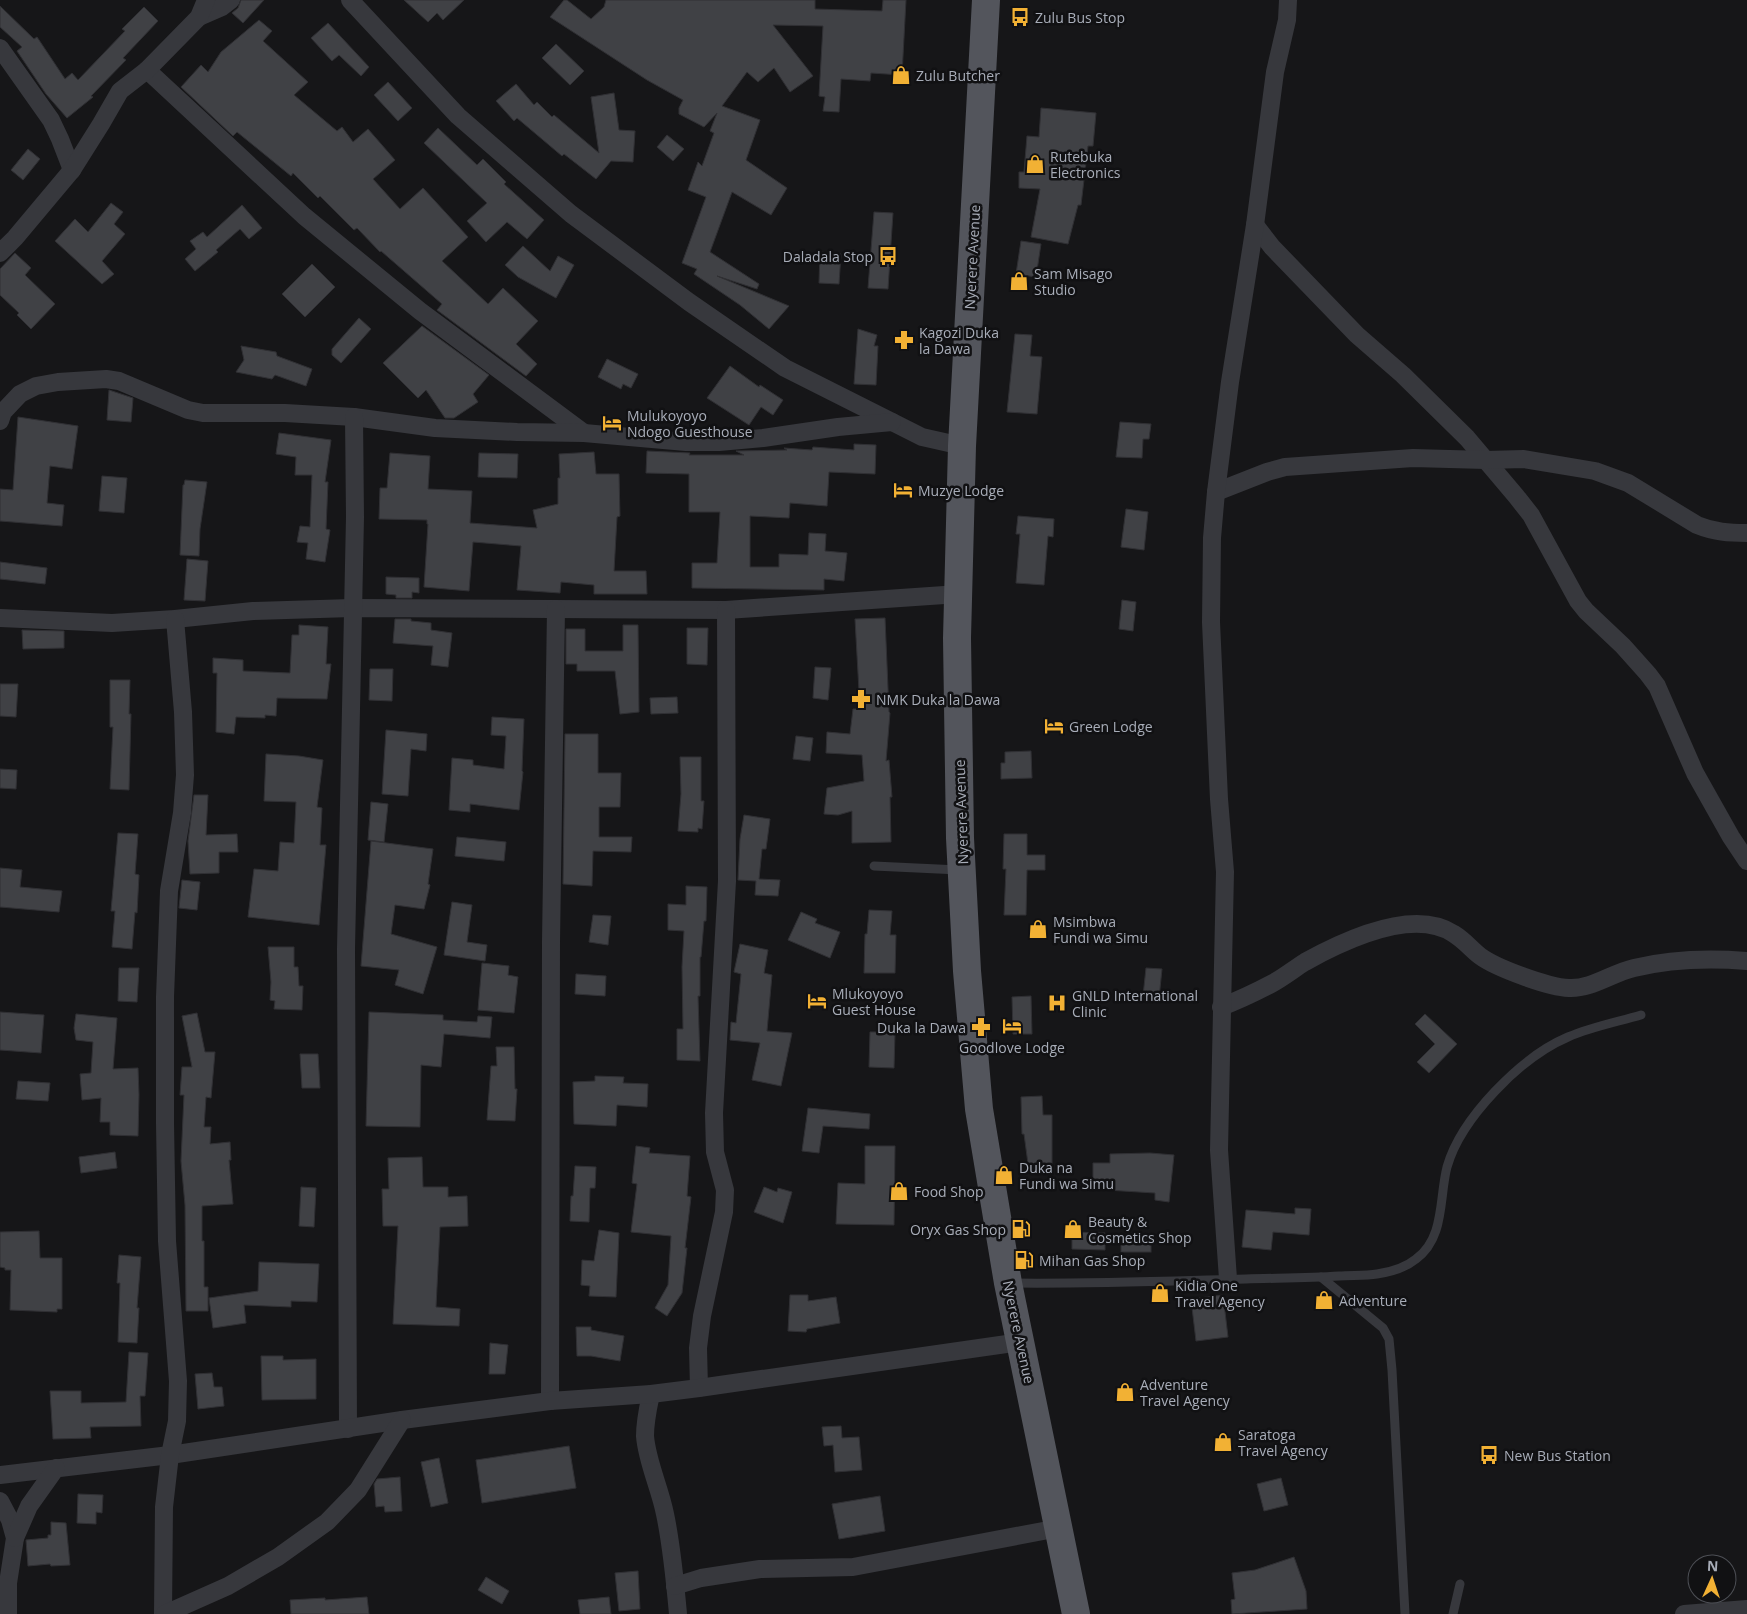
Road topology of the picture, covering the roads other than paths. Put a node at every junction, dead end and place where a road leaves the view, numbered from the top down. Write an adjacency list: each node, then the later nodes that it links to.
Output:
1 (206, 0): 7 (street)
2 (231, 0): 7 (street)
3 (336, 0): 6 (street)
4 (986, 0): 17 (main road, Nyerere Avenue)
5 (1288, 0): 11 (street)
6 (352, 2): 15 (street)
7 (199, 17): 9 (street)
8 (0, 48): 10 (street)
9 (147, 70): 10 (street); 16 (street)
10 (72, 170): 12 (street)
11 (1255, 225): 18 (street); 19 (street)
12 (0, 253)
13 (354, 417): 14 (street); 16 (street); 22 (street)
14 (0, 421)
15 (892, 422): 16 (street); 17 (street)
16 (584, 433)
17 (962, 446): 21 (main road, Nyerere Avenue)
18 (1486, 460): 19 (street); 20 (street); 27 (street)
19 (1216, 492): 31 (street)
20 (1747, 533)
21 (958, 594): 24 (street); 29 (main road, Nyerere Avenue)
22 (352, 608): 23 (street); 26 (street); 41 (street)
23 (556, 609): 24 (street); 39 (street)
24 (726, 610): 37 (street)
25 (0, 618): 26 (street)
26 (176, 619): 42 (street)
27 (1747, 861)
28 (874, 866): 29 (lane)
29 (962, 870): 35 (main road, Nyerere Avenue)
30 (1747, 961): 31 (street)
31 (1221, 1007): 34 (street)
32 (1641, 1015): 33 (lane)
33 (1321, 1277): 34 (lane); 55 (lane)
34 (1228, 1280): 35 (lane)
35 (1008, 1283): 36 (main road, Nyerere Avenue)
36 (1021, 1342): 37 (street); 46 (main road, Nyerere Avenue)
37 (699, 1388): 38 (street)
38 (651, 1394): 39 (street); 49 (street)
39 (550, 1401): 40 (street)
40 (402, 1420): 41 (street); 52 (street)
41 (348, 1429): 42 (street)
42 (170, 1454): 43 (street); 52 (street)
43 (56, 1468): 44 (street); 47 (street)
44 (0, 1475)
45 (0, 1502): 47 (street)
46 (1059, 1528): 49 (street); 54 (main road, Nyerere Avenue)
47 (15, 1538): 51 (street)
48 (1460, 1584): 56 (lane)
49 (675, 1586): 53 (street)
50 (1747, 1609): 57 (street)
51 (8, 1614)
52 (164, 1614)
53 (678, 1614)
54 (1076, 1614)
55 (1405, 1614)
56 (1453, 1614)
57 (1684, 1614)

